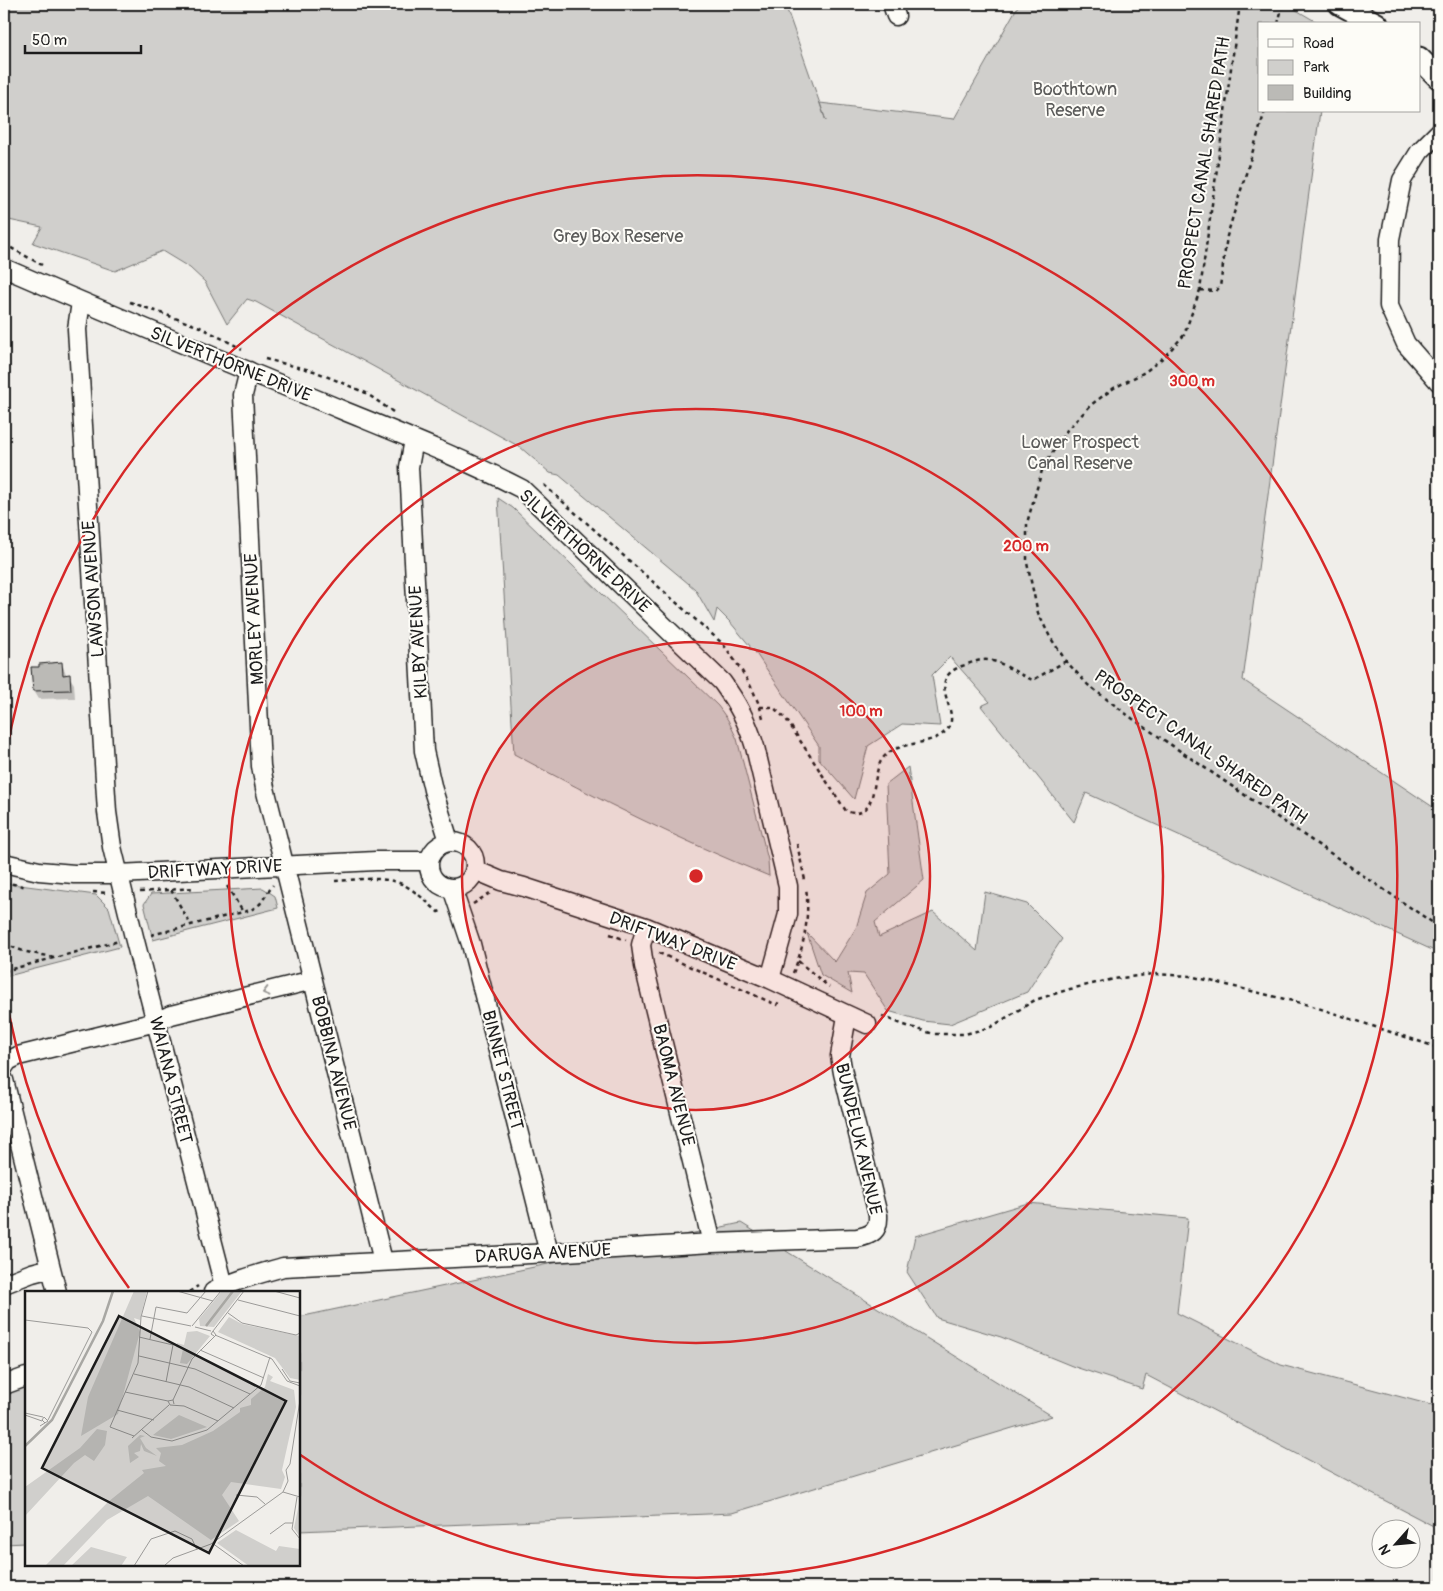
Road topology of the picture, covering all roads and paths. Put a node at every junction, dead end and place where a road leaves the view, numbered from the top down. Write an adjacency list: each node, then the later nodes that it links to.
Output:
1 (1240, 4): 11 (path, PROSPECT CANAL SHARED PATH)
2 (1283, 4): 4 (path)
3 (1349, 6): 5 (main road)
4 (1278, 22)
5 (1375, 22)
6 (1420, 59): 7 (main road)
7 (1439, 78)
8 (1265, 112): 11 (path)
9 (1439, 132): 14 (street)
10 (4, 268): 12 (street, SILVERTHORNE DRIVE)
11 (1200, 290): 16 (path, PROSPECT CANAL SHARED PATH)
12 (81, 302): 13 (street, SILVERTHORNE DRIVE); 23 (street, LAWSON AVENUE)
13 (249, 371): 15 (street, SILVERTHORNE DRIVE); 21 (street, MORLEY AVENUE)
14 (1439, 382)
15 (414, 440): 18 (street, KILBY AVENUE); 37 (street, SILVERTHORNE DRIVE)
16 (1066, 661): 17 (path); 31 (path, PROSPECT CANAL SHARED PATH)
17 (760, 707)
18 (449, 841): 19 (street); 22 (street)
19 (428, 861): 21 (street, DRIFTWAY DRIVE); 26 (street)
20 (4, 864): 23 (street, DRIFTWAY DRIVE)
21 (284, 865): 23 (street, DRIFTWAY DRIVE); 38 (street, BOBBINA AVENUE)
22 (475, 870): 26 (street); 30 (street, DRIFTWAY DRIVE)
23 (119, 874): 32 (street, WAIANA STREET)
24 (274, 883): 28 (path)
25 (227, 886): 28 (path)
26 (452, 888): 48 (street, BINNET STREET)
27 (171, 890): 29 (path)
28 (242, 912): 29 (path)
29 (191, 925): 32 (path)
30 (646, 927): 37 (street, DRIFTWAY DRIVE); 47 (street, BAOMA AVENUE)
31 (1439, 927)
32 (134, 937): 34 (path); 42 (street, WAIANA STREET)
33 (4, 944): 34 (path)
34 (55, 958): 36 (path)
35 (798, 961): 39 (path)
36 (4, 970)
37 (770, 979): 40 (street, DRIFTWAY DRIVE)
38 (314, 980): 42 (street, one-way to 42); 49 (street, BOBBINA AVENUE)
39 (835, 992)
40 (847, 1016): 41 (street, DRIFTWAY DRIVE); 46 (street, BUNDELUK AVENUE)
41 (874, 1020): 43 (path)
42 (156, 1022): 44 (street); 52 (street, WAIANA STREET)
43 (1439, 1048)
44 (4, 1067)
45 (4, 1080): 50 (street)
46 (875, 1231): 47 (street, DARUGA AVENUE)
47 (712, 1243): 48 (street, DARUGA AVENUE)
48 (549, 1254): 49 (street, DARUGA AVENUE)
49 (384, 1261): 52 (street, DARUGA AVENUE)
50 (51, 1268): 51 (street); 53 (street)
51 (4, 1284)
52 (219, 1289)
53 (57, 1291)
54 (25, 1377): 55 (street)
55 (4, 1385)

